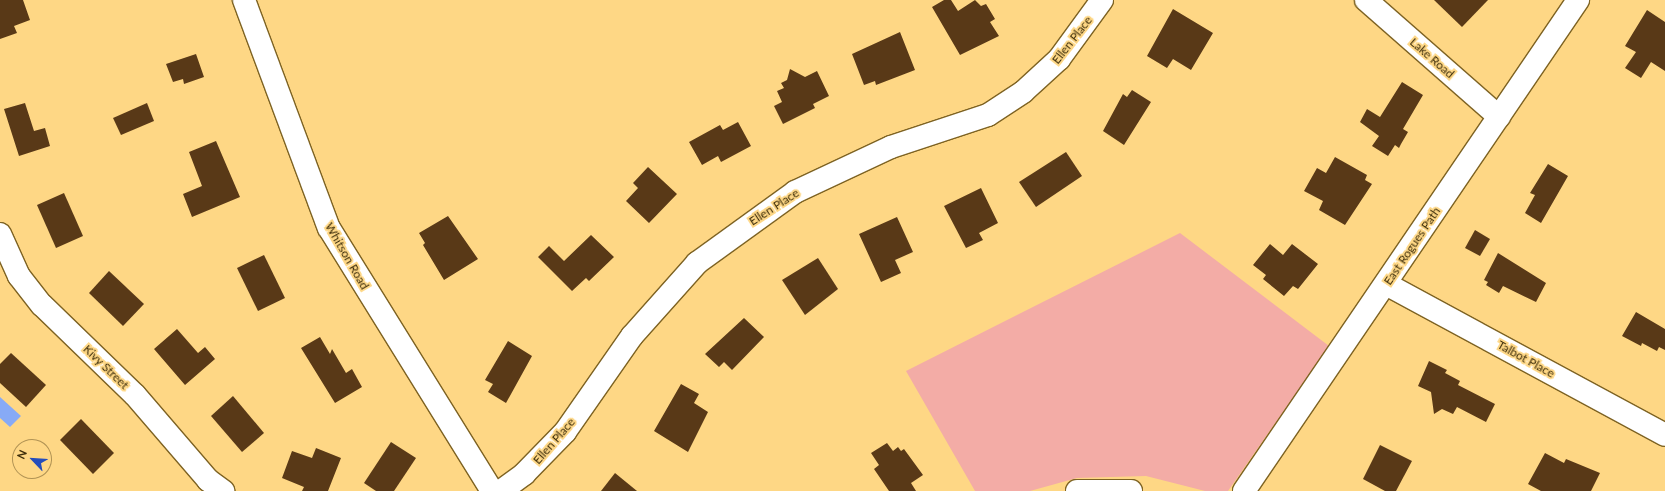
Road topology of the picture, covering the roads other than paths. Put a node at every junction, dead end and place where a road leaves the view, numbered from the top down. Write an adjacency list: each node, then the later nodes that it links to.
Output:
1 (244, 0): 10 (street, Whitson Road)
2 (1102, 0): 11 (street, Ellen Place)
3 (1366, 0): 5 (street, Lake Road)
4 (1578, 0): 5 (street, East Rogues Path)
5 (1499, 116): 7 (street, East Rogues Path)
6 (0, 234): 9 (street, Kivy Street)
7 (1386, 284): 8 (street, Talbot Place); 14 (street, East Rogues Path)
8 (1665, 435)
9 (223, 491)
10 (492, 491)
11 (501, 491)
12 (1078, 491): 13 (street)
13 (1131, 491)
14 (1244, 491)

